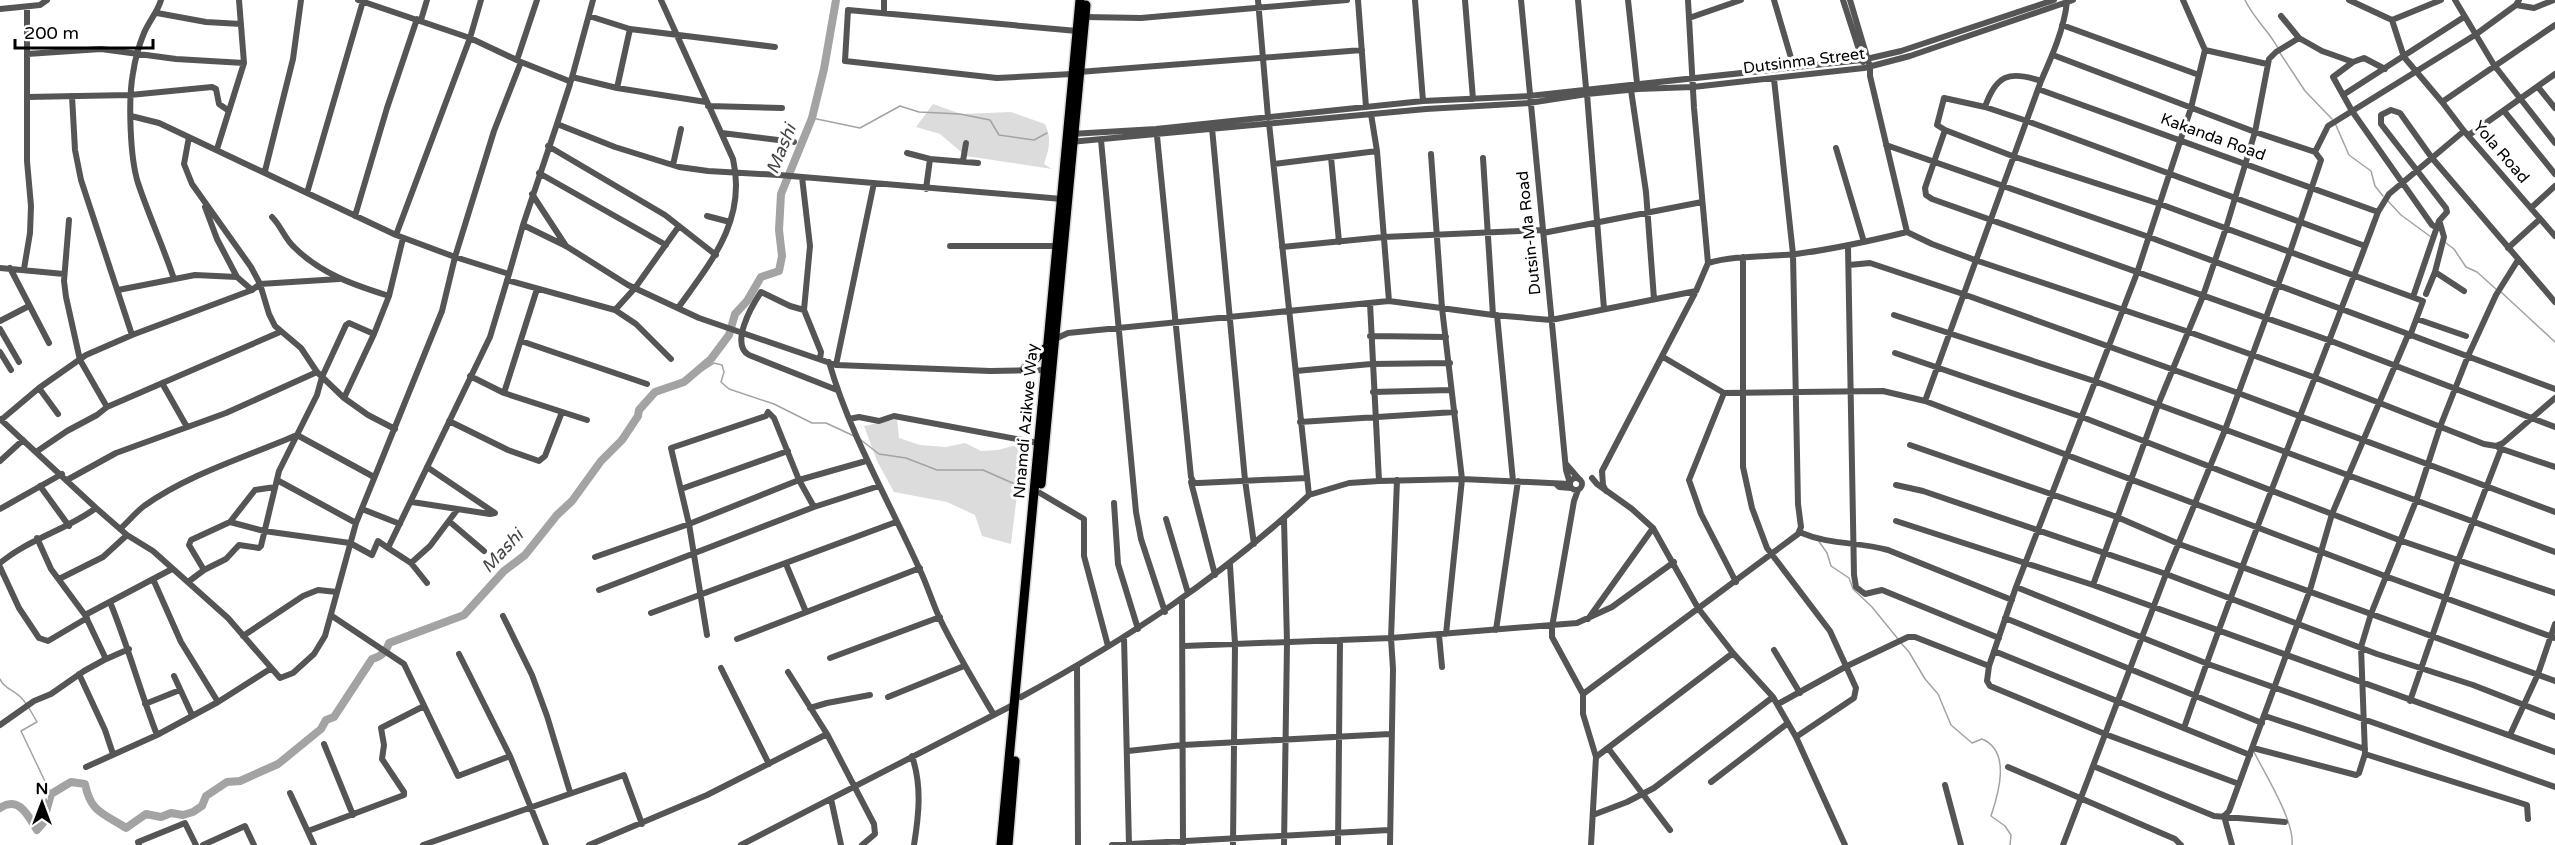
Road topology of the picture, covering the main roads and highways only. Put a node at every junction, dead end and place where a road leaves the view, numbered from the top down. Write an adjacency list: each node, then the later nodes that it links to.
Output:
1 (1080, 0): 3 (highway, Nnamdi Azikwe Way)
2 (1086, 0): 3 (highway, Nnamdi Azikwe Way)
3 (1076, 73): 4 (highway, Nnamdi Azikwe Way)
4 (1070, 138): 5 (highway, Nnamdi Azikwe Way); 7 (highway, Nnamdi Azikwe Way)
5 (1047, 347): 6 (highway); 7 (highway, Nnamdi Azikwe Way)
6 (1025, 369)
7 (1018, 701): 8 (highway, Nnamdi Azikwe Way); 9 (highway, Nnamdi Azikwe Way)
8 (1001, 845)
9 (1008, 845)

